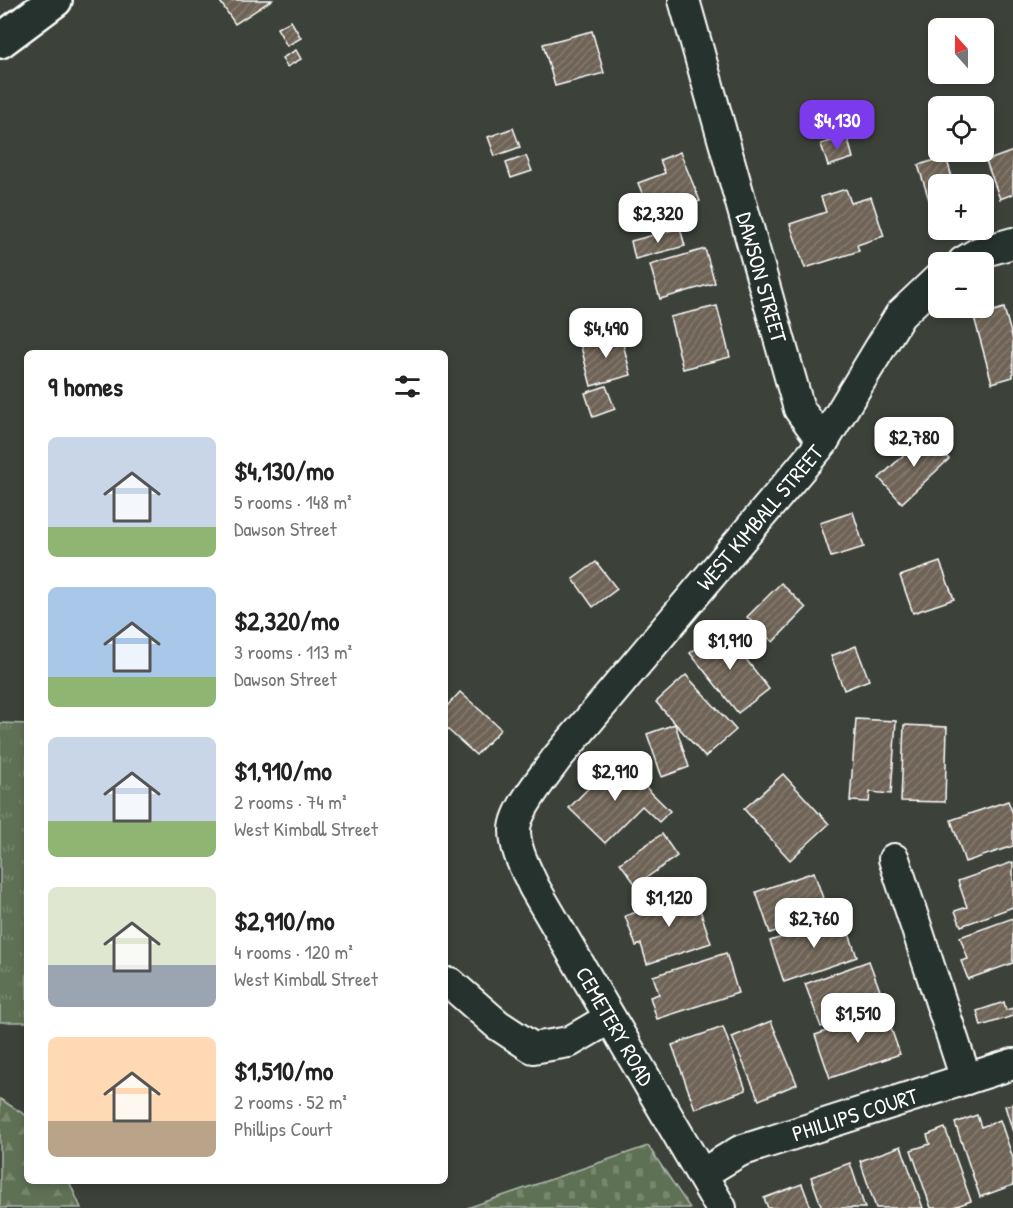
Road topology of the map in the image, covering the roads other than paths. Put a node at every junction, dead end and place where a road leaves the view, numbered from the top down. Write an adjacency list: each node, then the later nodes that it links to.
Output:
1 (55, 0): 3 (main road)
2 (684, 0): 7 (street, DAWSON STREET)
3 (0, 41)
4 (1013, 243): 5 (street)
5 (982, 252)
6 (928, 288): 7 (street, WEST KIMBALL STREET)
7 (823, 442): 8 (street, WEST KIMBALL STREET)
8 (517, 841): 11 (street, CEMETERY ROAD)
9 (894, 860): 13 (street)
10 (448, 984): 11 (street)
11 (610, 1018): 14 (street, CEMETERY ROAD)
12 (1013, 1064): 13 (street, PHILLIPS COURT)
13 (966, 1079): 14 (street, PHILLIPS COURT)
14 (702, 1174): 15 (street, CEMETERY ROAD)
15 (722, 1208)

